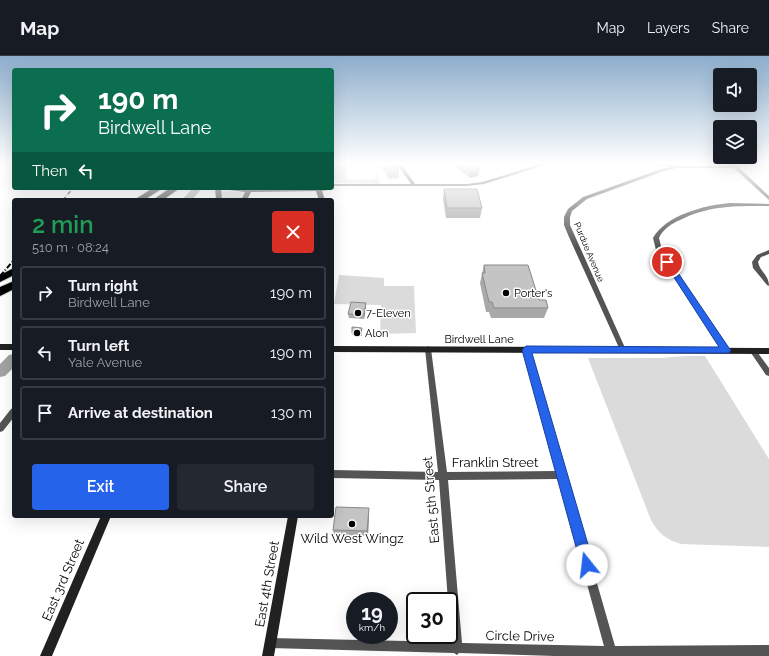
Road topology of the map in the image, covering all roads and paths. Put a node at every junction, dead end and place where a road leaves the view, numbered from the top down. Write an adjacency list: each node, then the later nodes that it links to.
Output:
1 (153, 192): 5 (highway)
2 (170, 192): 6 (highway)
3 (602, 192): 18 (street, Purdue Avenue)
4 (762, 192): 7 (street)
5 (142, 198)
6 (160, 198)
7 (769, 199)
8 (769, 205): 19 (street)
9 (769, 252): 12 (street)
10 (12, 272): 11 (highway)
11 (0, 279)
12 (769, 284)
13 (12, 285): 14 (highway)
14 (0, 292)
15 (334, 349): 16 (main road, Birdwell Lane)
16 (428, 349): 17 (main road, Birdwell Lane); 27 (street, East 5th Street)
17 (526, 350): 18 (main road, Birdwell Lane); 26 (street)
18 (623, 350): 19 (main road, Birdwell Lane)
19 (726, 350): 20 (main road, Birdwell Lane)
20 (753, 351): 21 (main road, Birdwell Lane); 22 (street)
21 (769, 351)
22 (769, 372)
23 (12, 414): 24 (street)
24 (0, 429)
25 (334, 474): 27 (street, Franklin Street)
26 (562, 475): 27 (street, Franklin Street); 33 (street)
27 (443, 476): 31 (street, East 5th Street)
28 (105, 518): 34 (main road, East 3rd Street)
29 (293, 518): 30 (main road, East 4th Street)
30 (270, 643): 31 (street, Circle Drive); 35 (main road, East 4th Street)
31 (458, 649): 33 (street, Circle Drive)
32 (769, 651): 33 (street, Circle Drive)
33 (612, 654)
34 (46, 656)
35 (268, 656)

